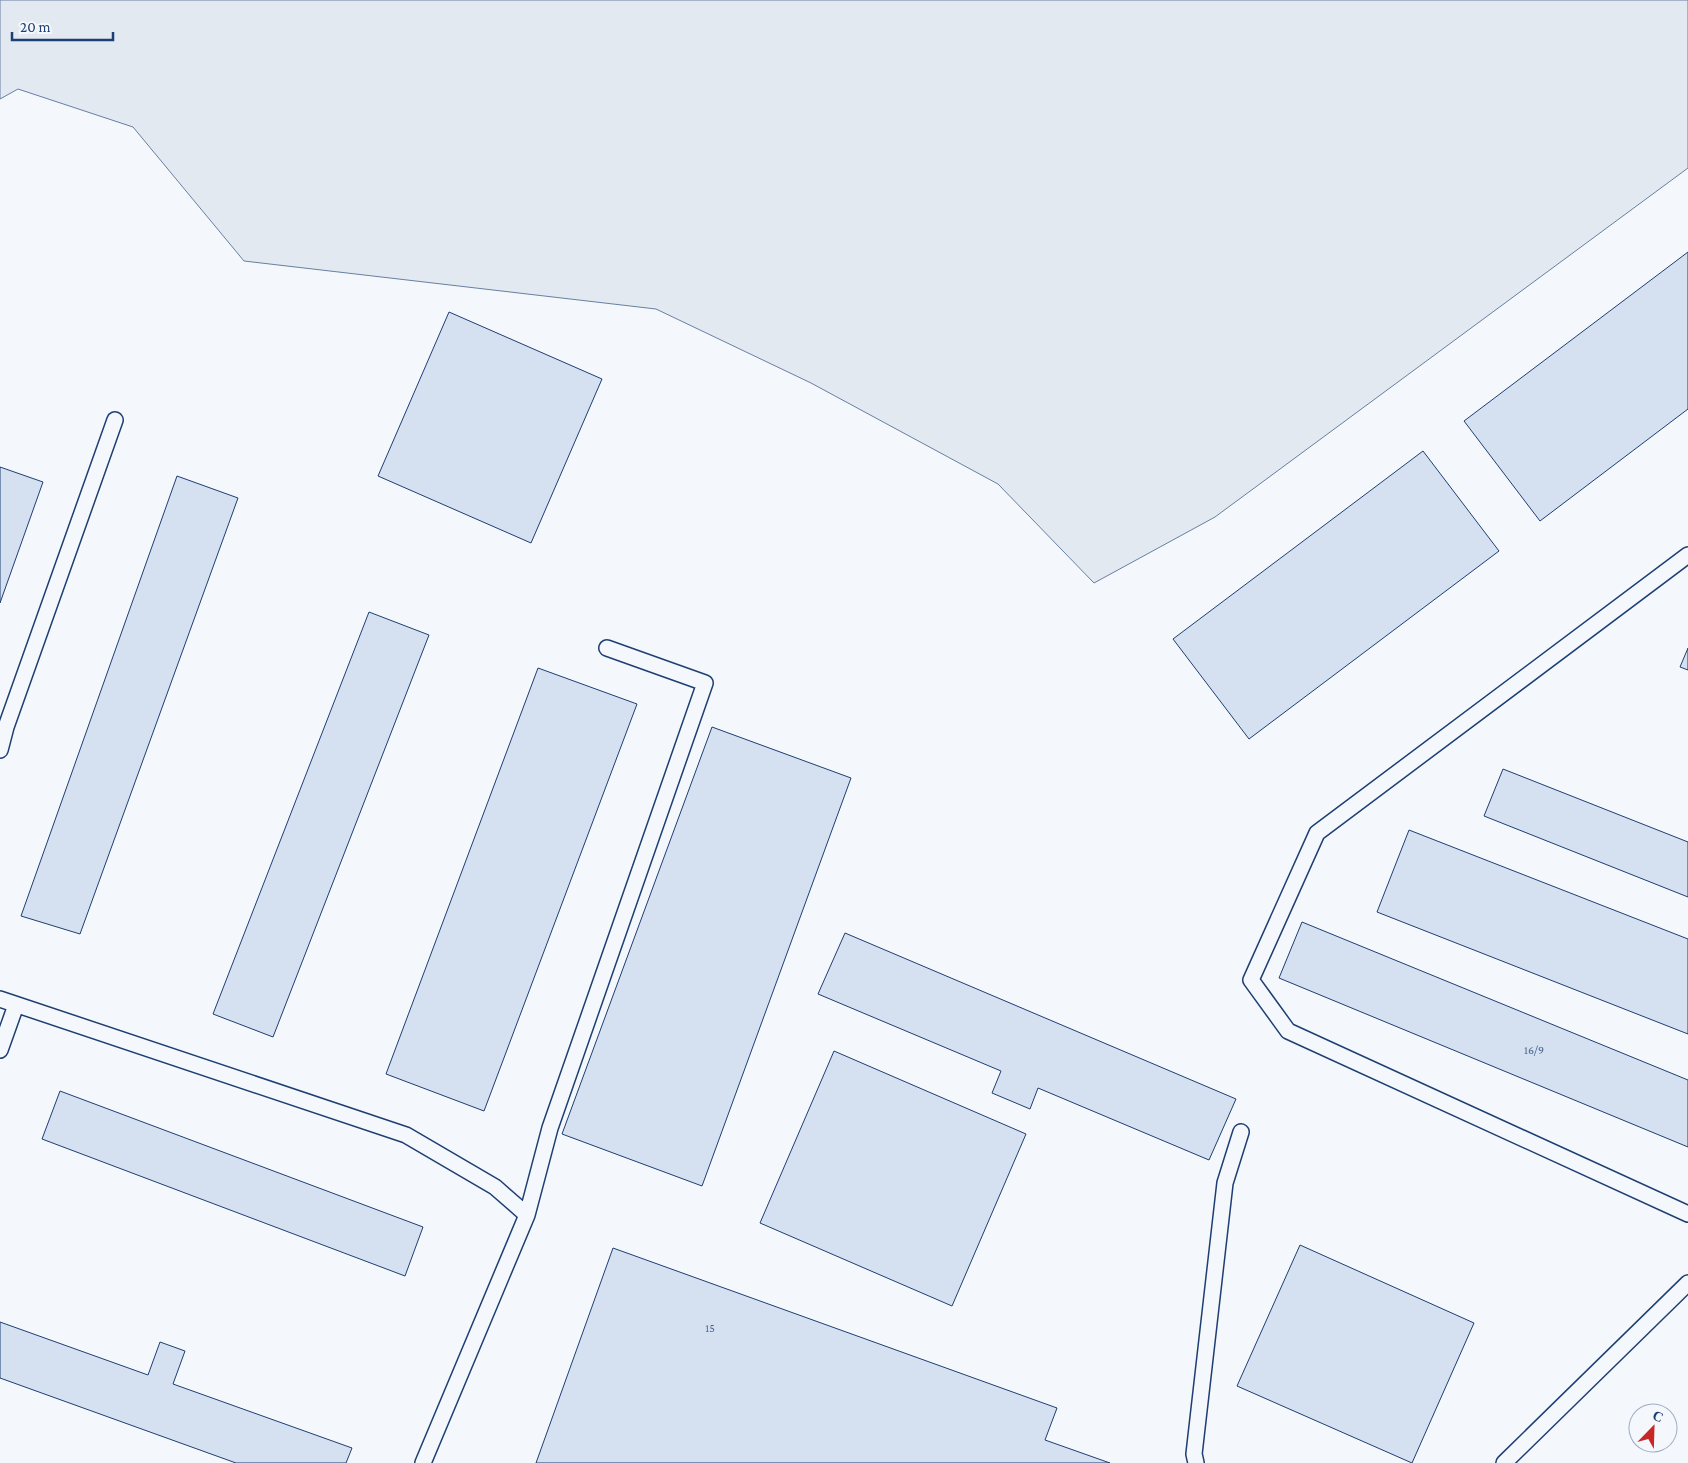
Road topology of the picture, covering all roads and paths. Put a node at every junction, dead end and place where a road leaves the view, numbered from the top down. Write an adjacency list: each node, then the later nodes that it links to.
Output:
1 (115, 420): 4 (lane)
2 (1688, 555): 9 (lane)
3 (607, 648): 10 (lane)
4 (0, 750)
5 (0, 999): 6 (lane)
6 (16, 1005): 7 (lane); 10 (lane)
7 (0, 1050)
8 (1241, 1132): 13 (lane)
9 (1688, 1214)
10 (527, 1215): 12 (lane)
11 (1688, 1283): 14 (lane)
12 (422, 1463)
13 (1196, 1463)
14 (1504, 1463)

